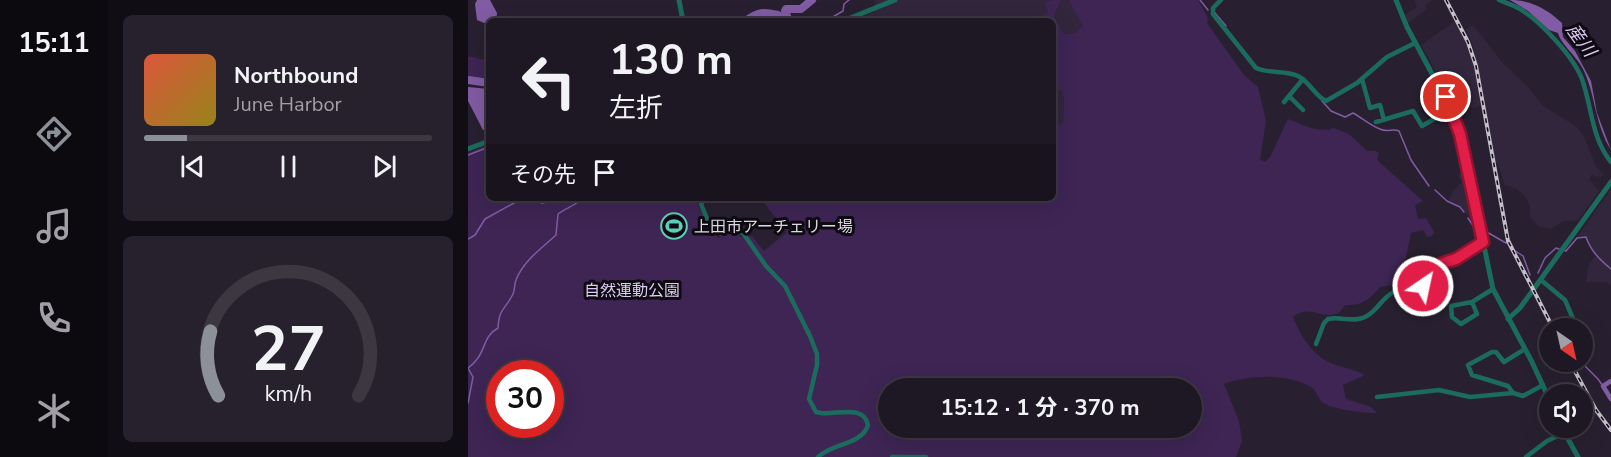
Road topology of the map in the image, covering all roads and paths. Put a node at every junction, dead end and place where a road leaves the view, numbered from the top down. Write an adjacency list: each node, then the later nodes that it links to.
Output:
1 (679, 0): 6 (street)
2 (895, 0): 7 (street)
3 (1221, 0): 9 (street)
4 (1396, 0): 8 (street)
5 (1499, 0): 19 (street)
6 (682, 18)
7 (850, 18)
8 (1415, 43): 10 (street); 13 (street)
9 (1303, 79): 10 (street); 11 (street)
10 (1362, 79): 15 (street)
11 (1289, 96): 12 (street); 14 (street)
12 (1284, 102)
13 (1452, 109): 15 (street); 22 (street)
14 (1304, 110)
15 (1384, 120): 16 (street)
16 (1376, 122)
17 (486, 142): 18 (street)
18 (468, 149)
19 (1611, 162)
20 (1611, 182): 23 (street)
21 (704, 201): 36 (street)
22 (1483, 242): 24 (street); 28 (street)
23 (1540, 280): 26 (street); 27 (street)
24 (1494, 289): 25 (street); 27 (street)
25 (1472, 302): 25 (street)
26 (1572, 318)
27 (1508, 319): 29 (street)
28 (1316, 344)
29 (1525, 349): 30 (street); 32 (street)
30 (1542, 384)
31 (1539, 387): 32 (street)
32 (1513, 393): 33 (street)
33 (1377, 397)
34 (1551, 438): 39 (street)
35 (1567, 438): 40 (street)
36 (818, 457)
37 (892, 457): 38 (street)
38 (926, 457)
39 (1526, 457)
40 (1578, 457)

